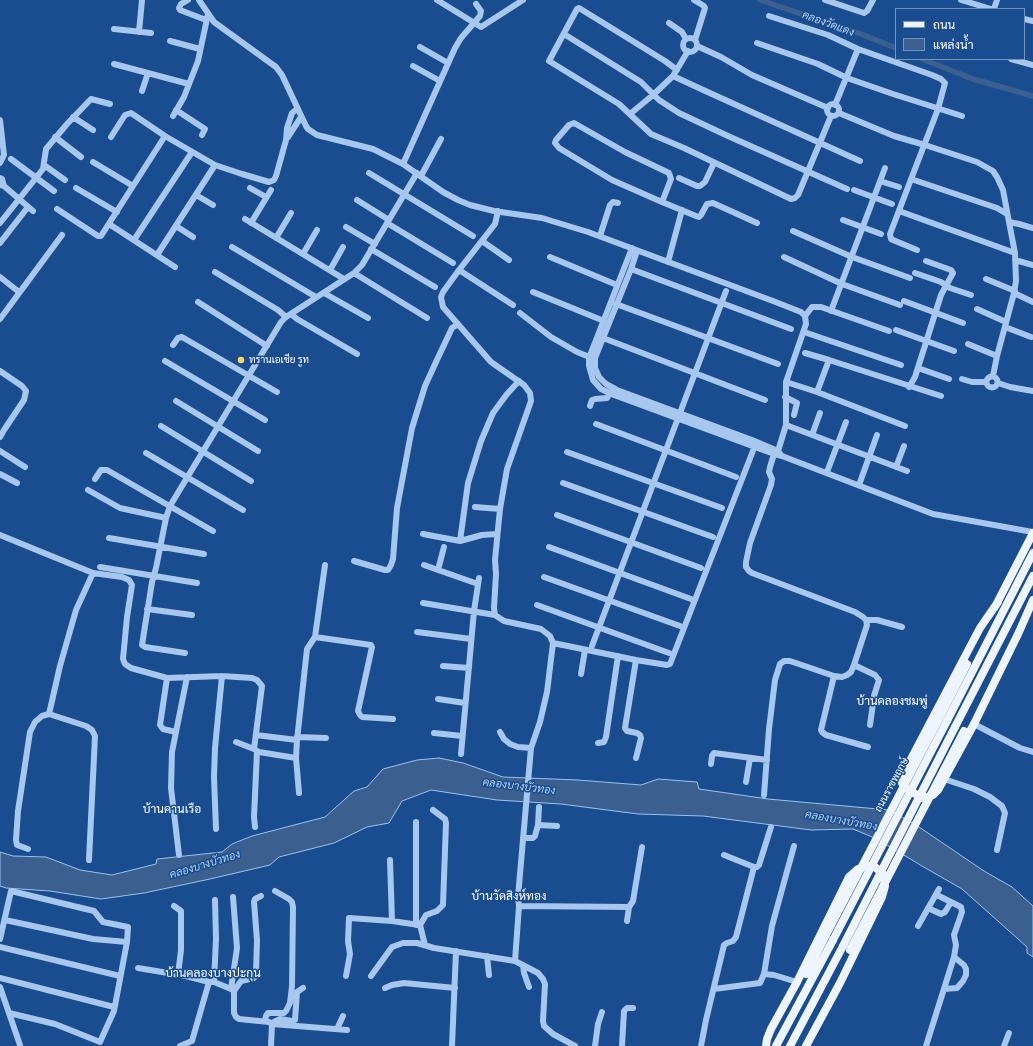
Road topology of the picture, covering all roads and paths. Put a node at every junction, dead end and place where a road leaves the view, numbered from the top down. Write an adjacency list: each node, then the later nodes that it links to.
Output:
1 (142, 0): 17 (street)
2 (188, 0): 13 (street)
3 (199, 0): 13 (street)
4 (523, 0): 15 (street)
5 (694, 0): 22 (street)
6 (825, 0): 7 (street)
7 (873, 0)
8 (961, 0): 11 (street)
9 (440, 1): 15 (street)
10 (476, 4): 15 (street)
11 (988, 8)
12 (769, 16): 26 (street)
13 (207, 17): 25 (street); 43 (street)
14 (669, 23): 20 (street)
15 (474, 24): 29 (street)
16 (114, 29): 17 (street)
17 (139, 32): 18 (street)
18 (151, 33)
19 (564, 34): 34 (street); 39 (street); 46 (street)
20 (686, 39): 22 (street); 27 (street)
21 (170, 41): 25 (street)
22 (696, 43): 27 (street); 42 (street)
23 (757, 44): 35 (street)
24 (420, 48): 29 (street)
25 (200, 49): 37 (street)
26 (858, 49): 35 (street); 44 (street)
27 (688, 51): 34 (street)
28 (1016, 60): 31 (street)
29 (448, 63): 36 (street)
30 (114, 64): 33 (street)
31 (1033, 65)
32 (413, 66): 36 (street)
33 (148, 73): 37 (street); 38 (street)
34 (675, 73): 39 (street); 60 (street)
35 (847, 78): 41 (street); 44 (street)
36 (440, 81): 70 (street)
37 (190, 84): 53 (street)
38 (142, 91)
39 (653, 95): 46 (street); 73 (street)
40 (110, 104): 49 (street)
41 (835, 105): 42 (street); 45 (street)
42 (828, 108): 47 (street)
43 (297, 109): 50 (street); 59 (street)
44 (938, 109): 48 (street); 61 (street)
45 (839, 113): 47 (street); 61 (street)
46 (630, 114): 67 (street)
47 (831, 116): 60 (street)
48 (962, 116)
49 (73, 117): 52 (street); 55 (street)
50 (301, 117): 59 (street); 70 (street)
51 (0, 120): 58 (street)
52 (93, 130)
53 (202, 135)
54 (165, 136): 56 (street); 62 (street); 83 (street)
55 (55, 137): 63 (street); 71 (street)
56 (110, 137)
57 (441, 139): 75 (street)
58 (1, 140): 68 (street)
59 (286, 140): 69 (street)
60 (820, 144): 65 (street); 73 (street)
61 (924, 145): 79 (street); 107 (street)
62 (192, 152): 69 (street); 128 (street)
63 (81, 157)
64 (11, 159): 77 (street)
65 (860, 161)
66 (93, 162): 83 (street)
67 (714, 162): 73 (street); 78 (street)
68 (0, 163)
69 (216, 164): 92 (street)
70 (403, 164): 75 (street)
71 (44, 165): 77 (street); 80 (street)
72 (885, 168): 81 (street)
73 (808, 172): 87 (street)
74 (369, 173): 91 (street)
75 (419, 175): 91 (street); 103 (street)
76 (0, 178): 82 (street)
77 (36, 178): 90 (street); 95 (street)
78 (679, 178)
79 (911, 179): 104 (street); 107 (street)
80 (65, 180)
81 (880, 180): 84 (street); 94 (street)
82 (2, 185): 95 (street)
83 (133, 186): 105 (street)
84 (899, 187)
85 (76, 188): 105 (street)
86 (250, 188): 93 (street)
87 (847, 189)
88 (270, 190): 93 (street)
89 (854, 190): 94 (street)
90 (54, 191)
91 (404, 194): 110 (street); 124 (street)
92 (196, 195): 100 (street); 116 (street)
93 (266, 198): 112 (street)
94 (874, 198): 99 (street); 118 (street)
95 (18, 199): 111 (street); 130 (street)
96 (357, 200): 110 (street)
97 (662, 202): 97 (street); 102 (street)
98 (618, 203): 125 (street)
99 (892, 204)
100 (213, 205)
101 (58, 209): 114 (street)
102 (682, 210): 115 (street); 146 (street)
103 (498, 211): 125 (street); 129 (street)
104 (899, 211): 135 (street); 136 (street)
105 (116, 212): 114 (street)
106 (291, 213): 127 (street)
107 (1008, 214): 113 (street)
108 (245, 219): 112 (street)
109 (843, 220): 118 (street)
110 (388, 221): 131 (street); 145 (street)
111 (0, 222)
112 (251, 222): 127 (street)
113 (1009, 222): 119 (street); 136 (street)
114 (109, 224): 128 (street)
115 (756, 224)
116 (176, 226): 126 (street); 138 (street)
117 (346, 227): 131 (street)
118 (862, 227): 123 (street); 141 (street)
119 (1033, 228)
120 (317, 230): 137 (street)
121 (793, 231): 141 (street)
122 (62, 234): 164 (street)
123 (881, 234)
124 (473, 236)
125 (600, 236): 134 (street)
126 (193, 237)
127 (276, 238): 137 (street)
128 (134, 240): 138 (street)
129 (482, 241): 142 (street); 151 (street)
130 (0, 243)
131 (373, 246): 153 (street); 162 (street)
132 (232, 247): 169 (street)
133 (343, 248): 150 (street)
134 (634, 250): 146 (street); 149 (street); 160 (street)
135 (916, 250)
136 (1015, 253): 143 (street)
137 (303, 254): 150 (street)
138 (157, 255): 148 (street)
139 (550, 257): 160 (street)
140 (784, 257): 159 (street)
141 (852, 257): 156 (street); 159 (street)
142 (509, 260)
143 (1015, 260): 147 (street); 166 (street)
144 (926, 261): 161 (street)
145 (453, 262)
146 (668, 262): 180 (street)
147 (1033, 265)
148 (175, 266)
149 (631, 269): 171 (street); 173 (street)
150 (330, 270): 157 (street)
151 (459, 270): 174 (street); 186 (street)
152 (215, 272): 179 (street)
153 (354, 273): 157 (street); 182 (street)
154 (915, 273): 161 (street)
155 (0, 277): 164 (street)
156 (910, 278)
157 (344, 279): 167 (street)
158 (986, 279): 166 (street)
159 (842, 284): 176 (street); 178 (street)
160 (617, 285): 184 (street)
161 (946, 285): 168 (street); 178 (street)
162 (435, 288)
163 (726, 291): 171 (street)
164 (19, 292): 183 (street)
165 (533, 292): 184 (street)
166 (1015, 292): 172 (street); 187 (street)
167 (324, 293): 169 (street); 181 (street)
168 (971, 295)
169 (316, 298): 179 (street)
170 (198, 302): 196 (street)
171 (722, 302): 188 (street); 192 (street)
172 (1033, 302)
173 (616, 304): 191 (street); 192 (street)
174 (513, 305)
175 (977, 310): 187 (street)
176 (831, 311): 180 (street); 193 (street)
177 (520, 313): 201 (street)
178 (936, 313): 185 (street); 193 (street)
179 (288, 315): 196 (street); 199 (street)
180 (805, 316): 189 (street)
181 (368, 318)
182 (426, 318)
183 (0, 319)
184 (604, 321): 201 (street)
185 (963, 323)
186 (458, 324): 213 (street); 288 (street)
187 (1006, 324): 190 (street); 200 (street)
188 (791, 329)
189 (804, 332): 205 (street); 214 (street)
190 (1031, 337)
191 (603, 338): 201 (street); 208 (street)
192 (709, 338): 204 (street); 208 (street)
193 (927, 341): 197 (street); 206 (street)
194 (968, 344): 200 (street)
195 (174, 345): 209 (street)
196 (267, 346): 209 (street)
197 (954, 351)
198 (805, 353): 202 (street)
199 (357, 354)
200 (997, 356): 210 (street)
201 (592, 358): 221 (street); 230 (street)
202 (829, 360): 217 (street); 220 (street)
203 (165, 361): 226 (street)
204 (778, 364)
205 (900, 365)
206 (918, 368): 211 (street); 217 (street)
207 (0, 371): 240 (street)
208 (695, 373): 224 (street); 230 (street)
209 (249, 375): 219 (street); 226 (street)
210 (993, 376): 215 (street); 216 (street)
211 (949, 379)
212 (962, 379): 215 (street)
213 (519, 381): 269 (street); 281 (street)
214 (786, 382): 220 (street); 223 (street)
215 (986, 382): 216 (street)
216 (998, 383): 218 (street)
217 (909, 387): 222 (street)
218 (1033, 391)
219 (277, 392)
220 (817, 392): 237 (street)
221 (610, 393): 227 (street); 230 (street)
222 (941, 396)
223 (786, 397): 229 (street); 234 (street)
224 (765, 400)
225 (176, 401): 236 (street)
226 (233, 401): 231 (street); 236 (street)
227 (590, 406)
228 (820, 413): 238 (street)
229 (794, 415)
230 (679, 416): 242 (street); 244 (street)
231 (265, 420)
232 (846, 422): 241 (street)
233 (596, 424): 244 (street)
234 (786, 425): 238 (street); 250 (street)
235 (161, 426): 246 (street)
236 (218, 426): 246 (street); 247 (street)
237 (905, 426)
238 (812, 435): 241 (street)
239 (877, 435): 251 (street)
240 (0, 437)
241 (837, 444): 251 (street); 255 (street)
242 (755, 445): 250 (street); 323 (street)
243 (904, 446): 253 (street)
244 (666, 450): 258 (street); 263 (street)
245 (0, 451): 252 (street)
246 (202, 451): 257 (street); 260 (street)
247 (258, 451)
248 (567, 452): 263 (street)
249 (146, 453): 257 (street)
250 (777, 453): 255 (street); 310 (street)
251 (870, 457): 253 (street); 264 (street)
252 (25, 467)
253 (896, 467): 254 (street)
254 (907, 471)
255 (827, 472): 264 (street)
256 (0, 474): 261 (street)
257 (187, 477): 266 (street); 270 (street)
258 (736, 477)
259 (95, 479): 266 (street)
260 (251, 481)
261 (17, 482)
262 (563, 483): 271 (street)
263 (653, 484): 268 (street); 271 (street)
264 (859, 485): 275 (street)
265 (88, 490): 273 (street)
266 (170, 506): 273 (street); 274 (street)
267 (475, 507): 269 (street)
268 (722, 508)
269 (500, 509): 277 (street)
270 (243, 510)
271 (642, 512): 279 (street); 282 (street)
272 (557, 516): 282 (street)
273 (166, 518): 283 (street)
274 (213, 531)
275 (1033, 532): 303 (main road, ถนนราชพฤกษ์)
276 (423, 534): 281 (street)
277 (498, 534): 281 (street); 309 (street)
278 (0, 535): 294 (street)
279 (713, 537)
280 (109, 538): 283 (street)
281 (460, 541)
282 (631, 542): 292 (street); 295 (street)
283 (160, 546): 287 (street); 296 (street)
284 (444, 547): 293 (street)
285 (549, 547): 295 (street)
286 (1033, 553): 336 (main road, ถนนราชพฤกษ์)
287 (204, 554)
288 (354, 560)
289 (325, 565): 315 (street)
290 (424, 565): 293 (street)
291 (100, 566): 296 (street)
292 (702, 568)
293 (438, 570): 307 (street)
294 (93, 573): 331 (street); 334 (street)
295 (620, 573): 300 (street); 302 (street)
296 (154, 576): 299 (street); 306 (street)
297 (1033, 576): 399 (main road, bridge)
298 (544, 577): 302 (street)
299 (197, 583)
300 (691, 598)
301 (1033, 599): 337 (main road); 399 (main road, bridge)
302 (610, 600): 311 (street); 313 (street)
303 (998, 602): 336 (main road, ถนนราชพฤกษ์); 358 (main road)
304 (423, 603): 307 (street)
305 (537, 605): 313 (street)
306 (148, 609): 308 (street); 320 (street)
307 (474, 611): 309 (street); 316 (street)
308 (192, 615)
309 (495, 615): 317 (street)
310 (866, 620): 312 (street); 324 (street)
311 (680, 626)
312 (902, 627)
313 (599, 628): 318 (street); 321 (street)
314 (417, 632): 316 (street)
315 (315, 637): 335 (street); 345 (street)
316 (471, 639): 326 (street)
317 (553, 643): 319 (street); 349 (street)
318 (592, 646)
319 (585, 650): 322 (street); 327 (street)
320 (185, 653)
321 (669, 653)
322 (618, 656): 323 (street); 347 (street)
323 (636, 660): 354 (street)
324 (854, 665): 329 (street); 338 (street)
325 (443, 666): 326 (street)
326 (469, 668): 333 (street)
327 (582, 674)
328 (222, 676): 330 (street); 342 (street); 369 (street)
329 (834, 676): 348 (street); 356 (street)
330 (188, 677): 331 (street); 339 (street)
331 (167, 678): 339 (street)
332 (438, 699): 333 (street)
333 (466, 702): 343 (street)
334 (49, 714): 373 (street); 377 (street)
335 (393, 719)
336 (944, 719): 394 (main road, ถนนราชพฤกษ์, bridge)
337 (974, 724): 351 (street); 358 (main road)
338 (870, 725)
339 (176, 732): 375 (street)
340 (500, 732): 349 (street)
341 (434, 734): 343 (street)
342 (256, 735): 345 (street); 350 (street)
343 (462, 736): 352 (street)
344 (326, 738): 345 (street)
345 (297, 739): 353 (street)
346 (236, 742): 350 (street)
347 (598, 743)
348 (868, 747)
349 (530, 748): 370 (street)
350 (256, 750): 353 (street); 367 (street)
351 (1033, 752)
352 (461, 754)
353 (296, 758): 360 (street)
354 (636, 758)
355 (750, 758): 356 (street); 357 (street); 359 (street)
356 (767, 760): 361 (street)
357 (711, 764)
358 (944, 779): 374 (street)
359 (746, 782)
360 (299, 793)
361 (764, 795)
362 (539, 807): 365 (street)
363 (433, 810): 392 (street)
364 (416, 822): 392 (street)
365 (538, 824): 366 (street); 370 (street)
366 (557, 826)
367 (255, 827)
368 (771, 827): 379 (street)
369 (216, 829)
370 (523, 838): 386 (street)
371 (794, 846): 406 (street)
372 (642, 847): 387 (street)
373 (28, 849)
374 (997, 850)
375 (179, 855)
376 (724, 855): 379 (street)
377 (89, 860)
378 (390, 860): 390 (street)
379 (754, 867): 420 (street)
380 (275, 891): 428 (street)
381 (233, 896): 422 (street)
382 (261, 896): 422 (street)
383 (215, 900): 413 (street)
384 (951, 902): 388 (street); 388 (street); 402 (street)
385 (174, 906): 407 (street)
386 (519, 906): 387 (street); 403 (street)
387 (629, 907): 391 (street)
388 (928, 908): 393 (street)
389 (4, 920): 395 (street); 396 (street); 396 (street)
390 (392, 921): 392 (street); 410 (street)
391 (627, 921)
392 (418, 925): 397 (street)
393 (918, 926)
394 (830, 938): 441 (main road, ถนนราชพฤกษ์); 442 (main road, ถนนราชพฤกษ์)
395 (0, 939)
396 (127, 942): 409 (street)
397 (424, 945): 400 (street); 411 (street)
398 (0, 947): 409 (street)
399 (847, 948): 443 (main road); 444 (main road)
400 (456, 951): 401 (street); 419 (street)
401 (487, 956): 403 (street); 408 (street)
402 (954, 956): 421 (street); 421 (street)
403 (515, 961): 404 (street)
404 (523, 965): 415 (street); 437 (street)
405 (138, 968): 407 (street)
406 (764, 974): 414 (street); 420 (street)
407 (178, 975): 413 (street)
408 (489, 975)
409 (120, 976): 423 (street)
410 (346, 976)
411 (371, 976)
412 (0, 978): 423 (street)
413 (212, 982): 422 (street); 434 (street)
414 (797, 982): 441 (main road); 445 (main road)
415 (529, 987)
416 (0, 988): 426 (street)
417 (303, 988): 428 (street)
418 (385, 988): 419 (street)
419 (455, 988): 436 (street)
420 (714, 989): 440 (street)
421 (944, 989): 446 (street)
422 (233, 990): 428 (street)
423 (114, 1007): 426 (street)
424 (632, 1008): 439 (street)
425 (602, 1012): 438 (street)
426 (9, 1013): 432 (street)
427 (343, 1016): 429 (street)
428 (270, 1023): 429 (street); 435 (street)
429 (337, 1029): 430 (street)
430 (347, 1030)
431 (1009, 1033): 447 (street)
432 (19, 1046): 433 (street)
433 (27, 1046)
434 (180, 1046)
435 (271, 1046)
436 (452, 1046)
437 (575, 1046)
438 (595, 1046)
439 (622, 1046)
440 (701, 1046)
441 (767, 1046)
442 (776, 1046)
443 (790, 1046)
444 (801, 1046)
445 (806, 1046)
446 (927, 1046)
447 (1004, 1046)

